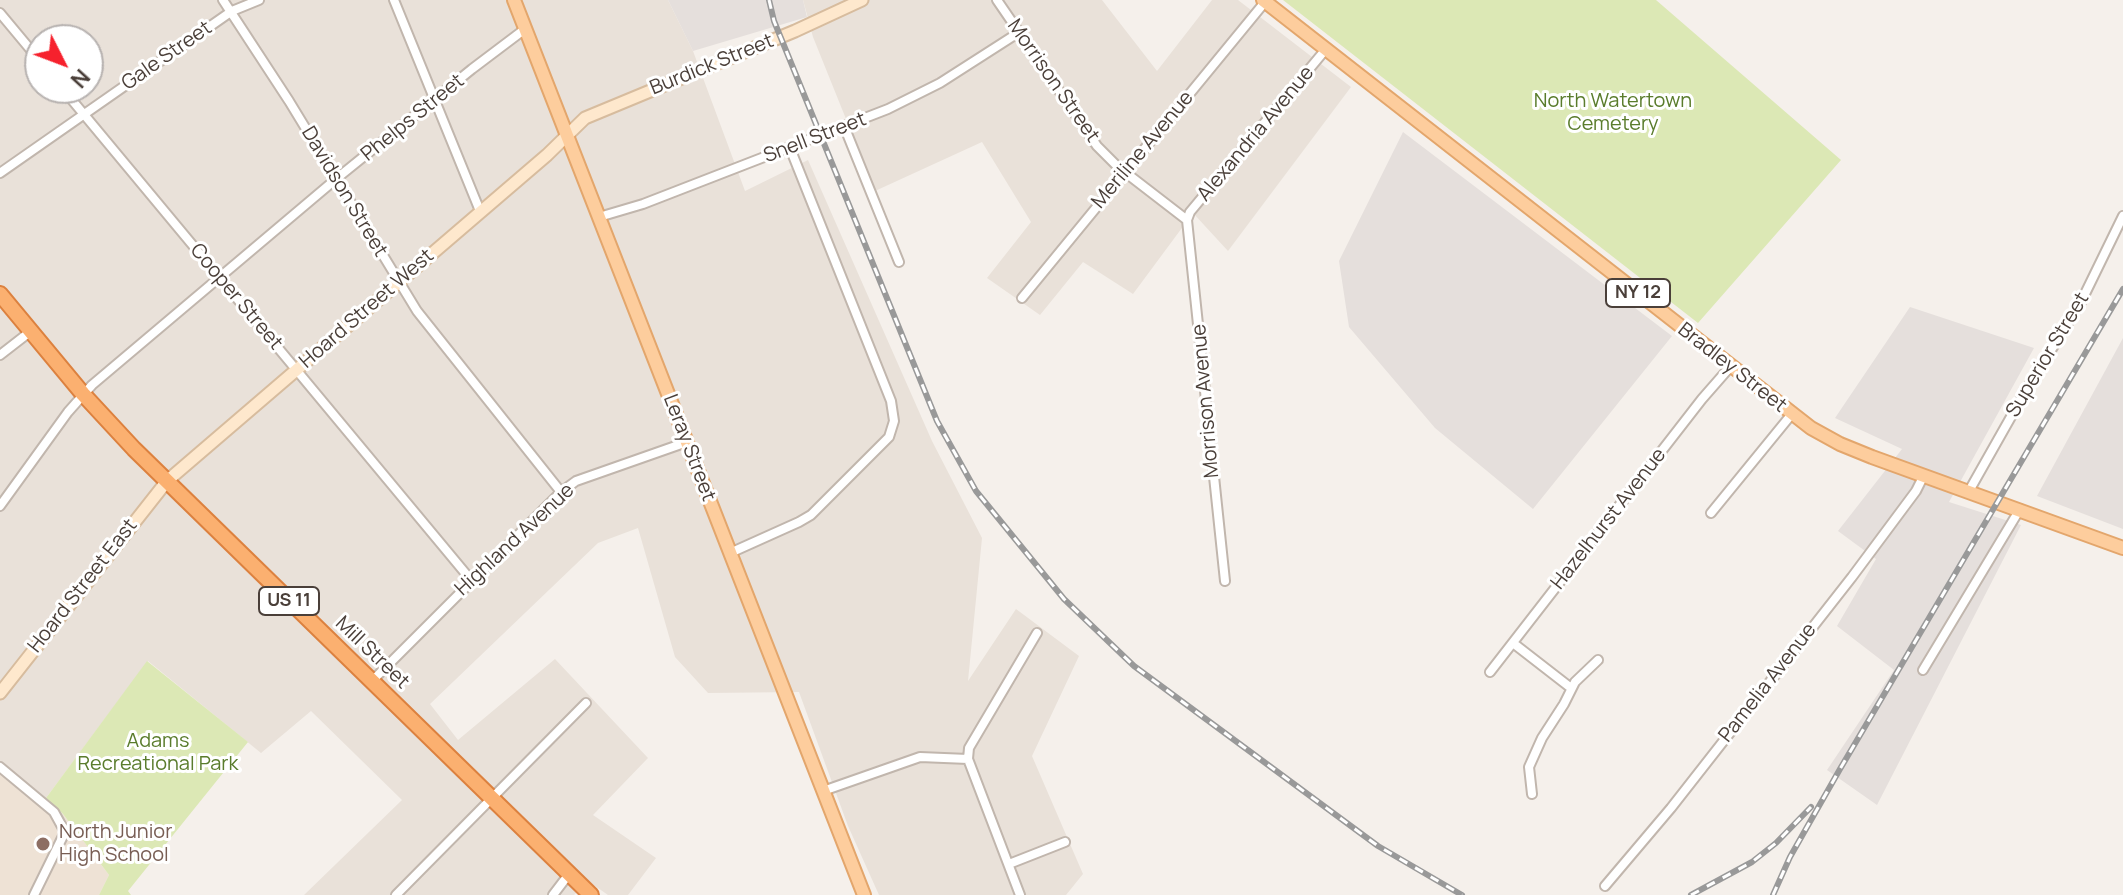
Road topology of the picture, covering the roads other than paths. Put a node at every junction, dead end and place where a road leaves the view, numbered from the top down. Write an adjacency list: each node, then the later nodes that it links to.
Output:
1 (223, 0): 9 (street, Davidson Street)
2 (259, 0): 9 (street, Gale Street)
3 (394, 0): 15 (street)
4 (514, 0): 11 (main road, Leray Street)
5 (862, 0): 8 (street, Burdick Street)
6 (997, 0): 12 (street, Morrison Street)
7 (1264, 1): 14 (main road, Bradley Street / NY 12); 21 (street, Meriline Avenue)
8 (847, 3): 19 (street, Burdick Street)
9 (232, 11): 17 (street, Gale Street); 23 (street, Davidson Street)
10 (0, 13): 13 (street)
11 (525, 29): 15 (street, Phelps Street); 19 (main road, Leray Street)
12 (1018, 33): 18 (street, Snell Street); 21 (street, Morrison Street)
13 (24, 42)
14 (1326, 49): 27 (street, Alexandria Avenue); 35 (main road, Bradley Street / NY 12)
15 (435, 101): 23 (street, Phelps Street); 24 (street)
16 (75, 104): 17 (street, Cooper Street)
17 (83, 114): 22 (street, Gale Street); 29 (street, Cooper Street)
18 (844, 126): 20 (street, Snell Street); 28 (street)
19 (566, 136): 24 (street, Hoard Street West); 26 (main road, Leray Street)
20 (790, 148): 26 (street, Snell Street); 48 (street)
21 (1126, 172): 27 (street, Morrison Street); 32 (street, Meriline Avenue)
22 (0, 173)
23 (336, 179): 29 (street, Phelps Street); 30 (street, Davidson Street)
24 (480, 211): 30 (street, Hoard Street West)
25 (2123, 216): 42 (street, Superior Street)
26 (599, 217): 39 (main road, Leray Street)
27 (1187, 220): 50 (street, Morrison Avenue)
28 (899, 262)
29 (219, 277): 36 (street, Cooper Street); 37 (street, Phelps Street)
30 (399, 282): 36 (street, Hoard Street West); 43 (street, Davidson Street)
31 (0, 294): 33 (highway, Mill Street / US 11)
32 (1022, 298)
33 (31, 331): 34 (street); 37 (highway, Mill Street / US 11)
34 (0, 355)
35 (1730, 367): 38 (main road, Bradley Street / NY 12); 52 (street, Hazelhurst Avenue)
36 (296, 370): 41 (street, Hoard Street West); 49 (street, Cooper Street)
37 (83, 394): 41 (highway, Mill Street / US 11); 44 (street, Phelps Street)
38 (1791, 415): 40 (main road, Bradley Street / NY 12); 46 (street)
39 (687, 442): 43 (street, Highland Avenue); 48 (main road, Leray Street)
40 (1924, 475): 42 (main road, Bradley Street / NY 12); 68 (street, Pamelia Avenue)
41 (167, 481): 56 (highway, Mill Street / US 11); 58 (street, Hoard Street East)
42 (1969, 491): 45 (main road, Bradley Street / NY 12)
43 (561, 492): 49 (street, Highland Avenue)
44 (1, 504)
45 (2020, 509): 47 (main road, Bradley Street / NY 12); 54 (street)
46 (1711, 513)
47 (2123, 548)
48 (730, 553): 62 (main road, Leray Street)
49 (471, 580): 56 (street, Highland Avenue)
50 (1225, 581)
51 (1037, 633): 60 (street)
52 (1513, 643): 55 (street, Hazelhurst Avenue); 57 (street)
53 (1598, 660): 57 (street)
54 (1923, 670)
55 (1490, 672)
56 (372, 681): 64 (highway, Mill Street / US 11)
57 (1571, 688): 63 (street)
58 (0, 693)
59 (586, 703): 64 (street)
60 (968, 759): 62 (street); 66 (street)
61 (0, 767): 69 (street)
62 (823, 791): 73 (main road, Leray Street)
63 (1532, 794)
64 (493, 799): 67 (highway, Mill Street / US 11); 70 (street)
65 (1065, 842): 66 (street)
66 (1009, 864): 74 (street)
67 (569, 874): 71 (street); 72 (highway, Mill Street / US 11)
68 (1605, 886)
69 (34, 895)
70 (396, 895)
71 (553, 895)
72 (591, 895)
73 (864, 895)
74 (1020, 895)

